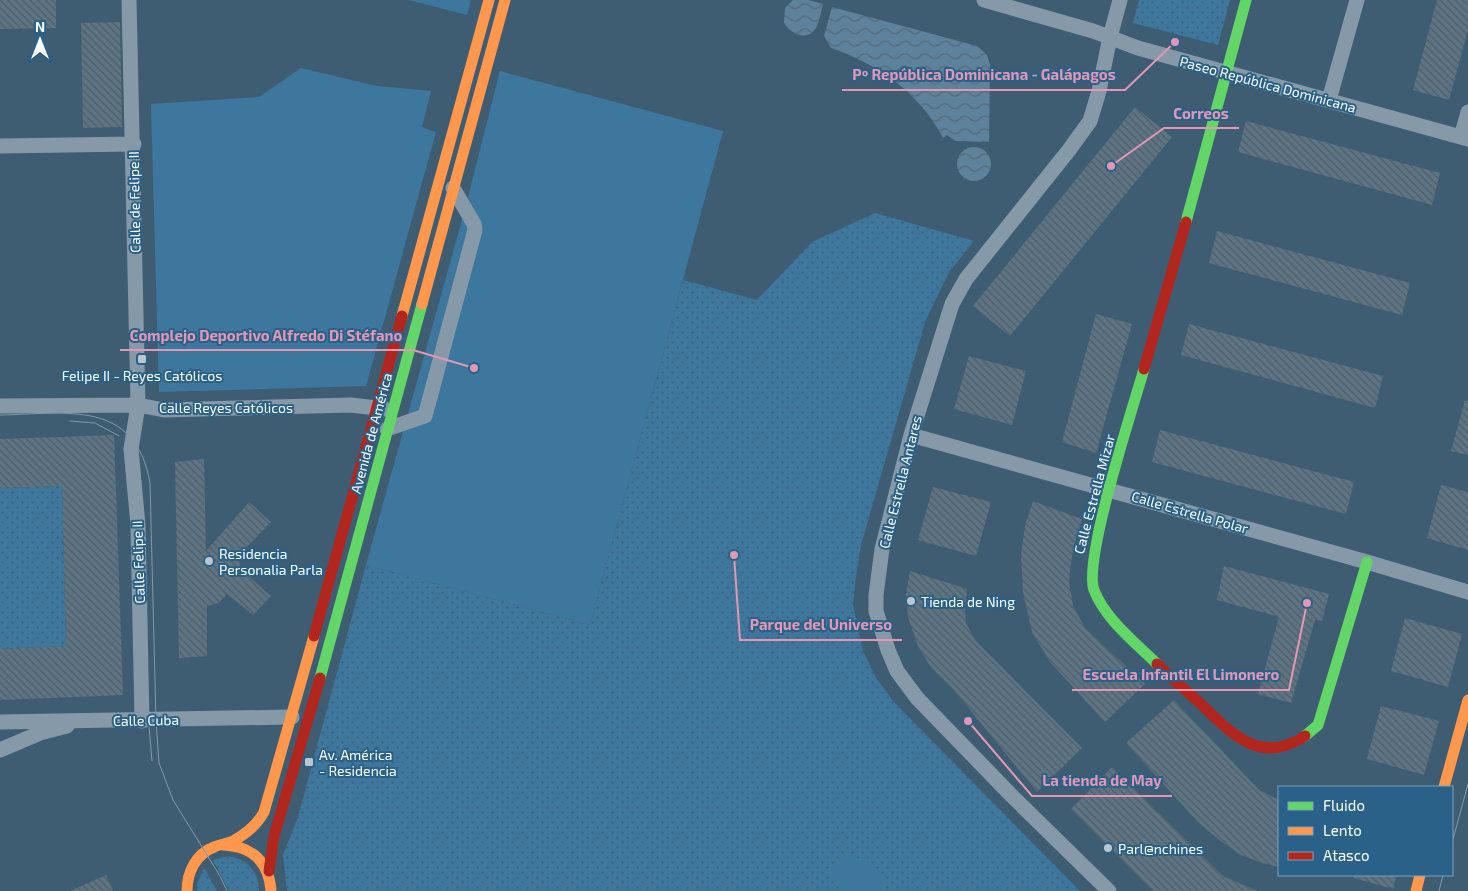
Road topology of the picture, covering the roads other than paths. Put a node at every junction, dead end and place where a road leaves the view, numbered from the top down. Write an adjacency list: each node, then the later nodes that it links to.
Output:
1 (129, 0): 14 (street, Calle de Felipe II)
2 (489, 0): 19 (main road, Avenida de América)
3 (505, 0): 16 (main road, Avenida de América)
4 (984, 0): 8 (street, Paseo República Dominicana)
5 (1120, 0): 9 (street, Calle Estrella Antares)
6 (1246, 0): 10 (main road, Calle Estrella Mizar)
7 (1357, 0): 11 (street)
8 (1005, 3): 9 (street, Paseo República Dominicana)
9 (1110, 37): 10 (street, Paseo República Dominicana); 21 (street, Calle Estrella Antares)
10 (1228, 72): 11 (street, Paseo República Dominicana); 22 (main road, Calle Estrella Mizar)
11 (1329, 100): 13 (street, Paseo República Dominicana)
12 (1468, 112): 13 (street)
13 (1465, 138)
14 (134, 144): 15 (street); 17 (street, Calle de Felipe II)
15 (0, 146)
16 (453, 188): 19 (main road, Avenida de América); 20 (street, Avenida de América)
17 (138, 405): 18 (street, Calle Reyes Católicos); 19 (street, Calle Reyes Católicos); 28 (street, Calle Felipe II)
18 (0, 406)
19 (385, 409): 20 (main road, Avenida de América); 26 (main road, Avenida de América)
20 (386, 429): 33 (main road, Avenida de América)
21 (911, 435): 22 (street, Calle Estrella Polar); 37 (street, Calle Estrella Antares)
22 (1111, 490): 23 (street, Calle Estrella Polar); 23 (main road, Calle Estrella Mizar)
23 (1367, 562): 24 (street, Calle Estrella Polar)
24 (1468, 592)
25 (1468, 700): 31 (main road)
26 (292, 717): 28 (street, Calle Cuba); 32 (main road, Avenida de América)
27 (91, 720): 28 (street, Calle Cuba); 29 (street, Calle Cuba); 30 (street)
28 (142, 721)
29 (0, 722)
30 (0, 750)
31 (1444, 786)
32 (223, 845): 33 (main road); 35 (main road, Avenida de América)
33 (269, 872): 36 (main road, Avenida de América)
34 (1420, 876): 38 (main road)
35 (186, 890)
36 (271, 891)
37 (1109, 891)
38 (1416, 891)

